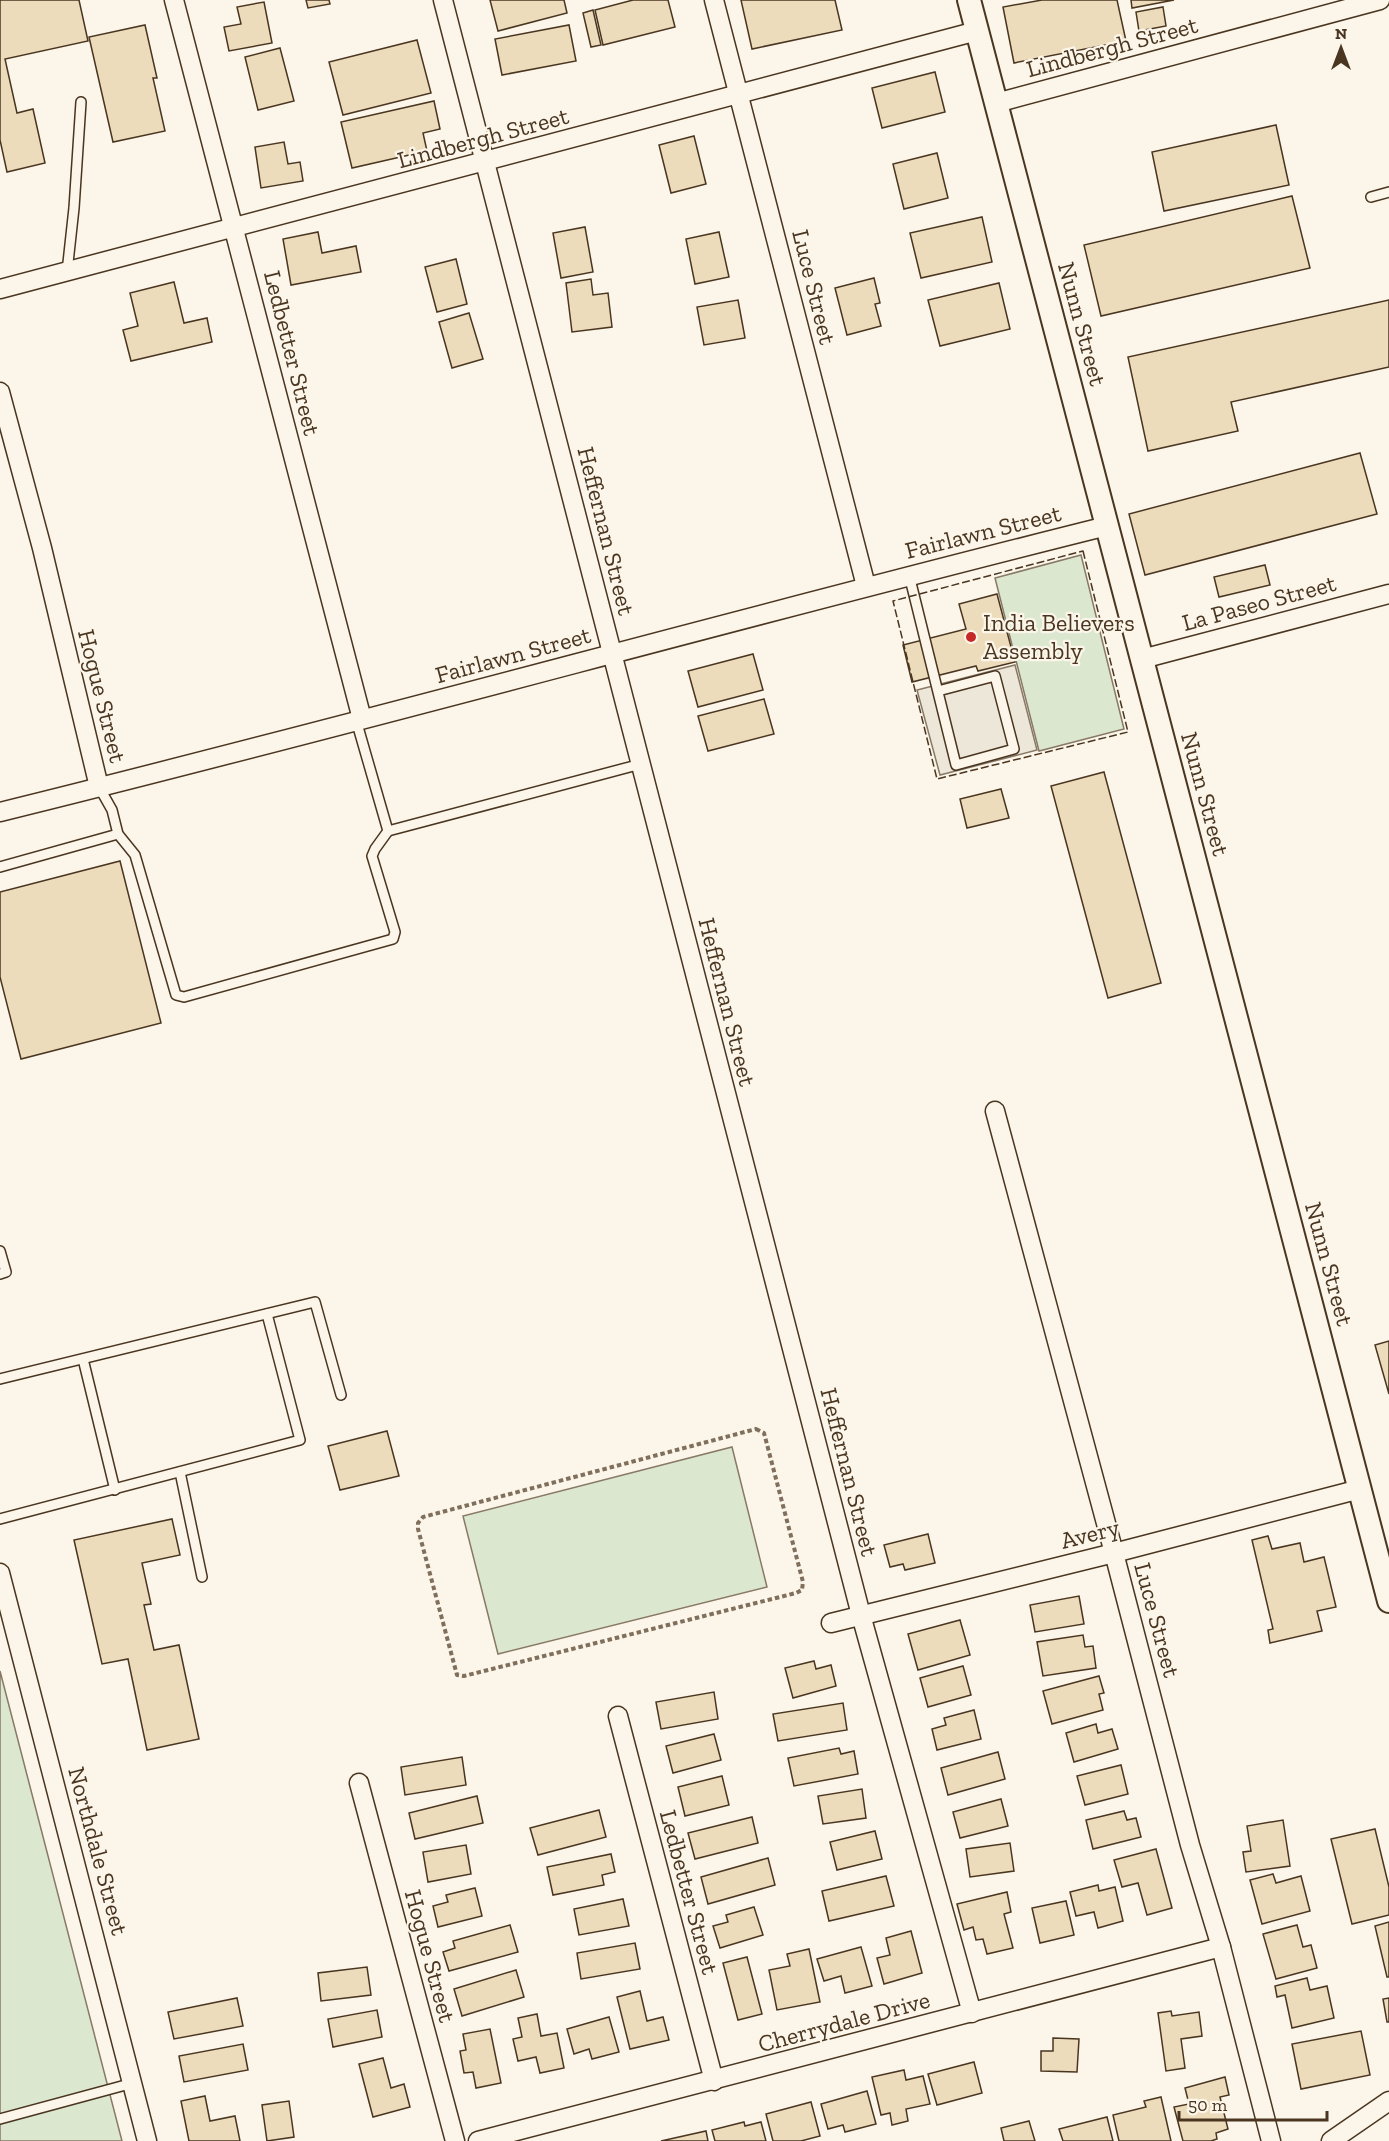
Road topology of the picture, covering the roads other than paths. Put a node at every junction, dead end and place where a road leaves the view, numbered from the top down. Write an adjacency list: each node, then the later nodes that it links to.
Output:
1 (174, 0): 13 (street, Ledbetter Street)
2 (443, 0): 10 (street, Heffernan Street)
3 (714, 0): 7 (street, Luce Street)
4 (969, 0): 6 (street, Nunn Street)
5 (1380, 0): 9 (street, Lindbergh Street)
6 (977, 31): 7 (street, Lindbergh Street); 9 (street, Nunn Street)
7 (739, 94): 10 (street, Lindbergh Street); 19 (street, Luce Street)
8 (81, 102): 14 (lane)
9 (996, 104): 17 (street, Nunn Street)
10 (486, 162): 13 (street, Lindbergh Street); 21 (street, Heffernan Street)
11 (1389, 192): 12 (lane)
12 (1371, 196)
13 (235, 227): 14 (street, Lindbergh Street); 24 (street, Ledbetter Street)
14 (67, 272): 15 (street, Lindbergh Street)
15 (0, 289)
16 (0, 392): 26 (street, Hogue Street)
17 (1107, 526): 18 (street, Fairlawn Street); 22 (street, Nunn Street)
18 (909, 575): 19 (street, Fairlawn Street); 23 (lane)
19 (866, 586): 21 (street, Fairlawn Street)
20 (1389, 594): 22 (street, La Paseo Street)
21 (613, 654): 24 (street, Fairlawn Street); 25 (street, Heffernan Street)
22 (1142, 659): 39 (street, Nunn Street)
23 (938, 691): 23 (lane)
24 (359, 719): 26 (street, Fairlawn Street); 28 (lane)
25 (641, 764): 28 (lane); 46 (street, Heffernan Street)
26 (99, 787): 27 (street, Fairlawn Street); 29 (lane, Hogue Street)
27 (0, 812)
28 (388, 831): 29 (lane, Hogue Street)
29 (118, 834): 30 (lane)
30 (0, 867)
31 (995, 1111): 42 (street, Luce Street)
32 (0, 1251): 33 (lane)
33 (0, 1274)
34 (267, 1314): 35 (lane); 37 (lane); 38 (lane)
35 (84, 1359): 36 (lane); 40 (lane)
36 (0, 1379)
37 (341, 1395)
38 (180, 1472): 40 (lane); 44 (lane)
39 (1360, 1489): 42 (street, Avery); 45 (street, Nunn Street)
40 (115, 1490): 41 (lane)
41 (0, 1519)
42 (1114, 1553): 46 (street, Avery); 50 (street, Luce Street)
43 (0, 1573): 53 (street, Northdale Street)
44 (202, 1577)
45 (1389, 1601)
46 (861, 1615): 47 (street, Avery); 51 (street, Heffernan Street)
47 (831, 1623)
48 (618, 1716): 52 (street, Ledbetter Street)
49 (359, 1783): 57 (street, Hogue Street)
50 (1221, 1947): 51 (street, Cherrydale Drive); 59 (street, Luce Street)
51 (972, 2013): 52 (street, Cherrydale Drive)
52 (714, 2081): 58 (street, Cherrydale Drive)
53 (133, 2083): 55 (lane); 56 (street, Northdale Street)
54 (1389, 2100): 60 (street)
55 (0, 2119)
56 (147, 2141)
57 (455, 2141)
58 (478, 2141)
59 (1271, 2141)
60 (1331, 2141)

